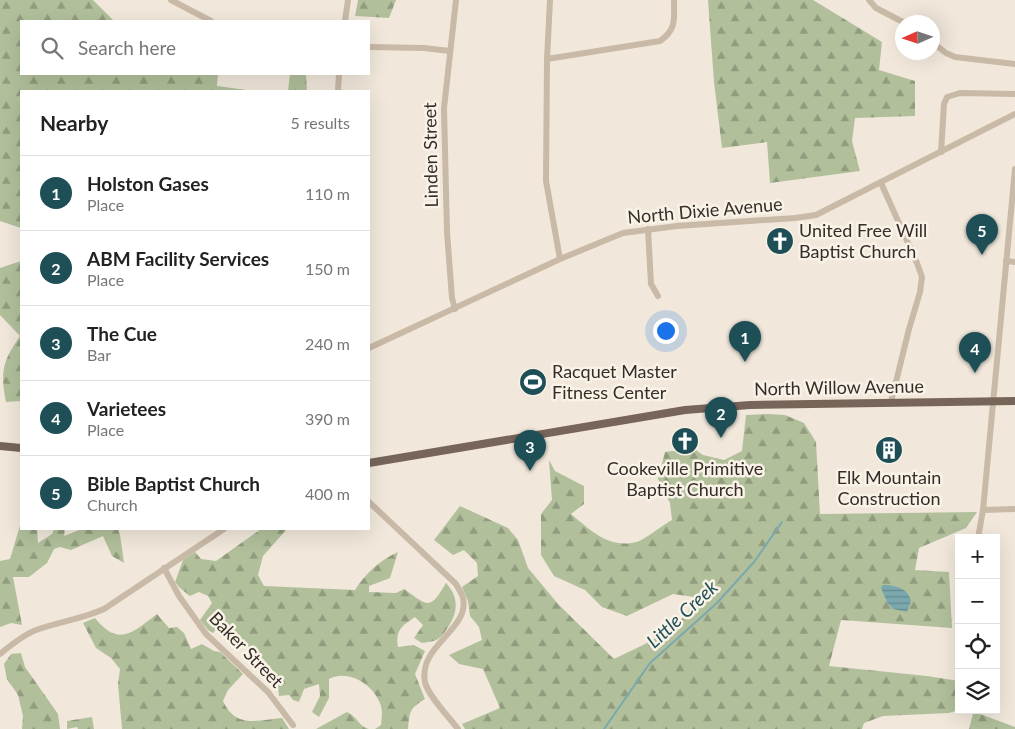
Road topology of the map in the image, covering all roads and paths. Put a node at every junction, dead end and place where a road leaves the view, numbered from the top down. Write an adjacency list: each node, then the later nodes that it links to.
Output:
1 (171, 0): 8 (street)
2 (348, 0): 9 (street)
3 (456, 0): 12 (street, Linden Street)
4 (550, 0): 13 (street)
5 (674, 0): 13 (street)
6 (869, 0): 7 (street)
7 (895, 18)
8 (209, 20)
9 (345, 20)
10 (370, 47): 12 (street)
11 (940, 48): 14 (street)
12 (450, 52): 28 (street, Linden Street)
13 (547, 59): 24 (street)
14 (1015, 64)
15 (339, 75): 16 (street)
16 (338, 90)
17 (1015, 94): 19 (street)
18 (1015, 114): 19 (street, North Dixie Avenue)
19 (941, 152): 22 (street, North Dixie Avenue)
20 (1015, 169): 21 (street)
21 (1014, 179): 25 (street)
22 (881, 183): 23 (street, North Dixie Avenue); 31 (street)
23 (648, 229): 24 (street, North Dixie Avenue); 27 (street)
24 (560, 259): 28 (street, North Dixie Avenue)
25 (1006, 261): 26 (street); 32 (street)
26 (1015, 262)
27 (658, 296)
28 (455, 309): 29 (street, North Dixie Avenue)
29 (370, 348)
30 (1015, 401): 32 (main road, North Willow Avenue)
31 (891, 402): 32 (main road, North Willow Avenue); 35 (main road, North Willow Avenue)
32 (992, 402): 38 (street)
33 (0, 446): 34 (main road)
34 (20, 448)
35 (370, 463)
36 (370, 503): 44 (street)
37 (1015, 509): 38 (street)
38 (983, 510): 40 (street)
39 (222, 530): 41 (street)
40 (979, 534)
41 (164, 568): 42 (street); 43 (street, Baker Street)
42 (0, 654)
43 (293, 725)
44 (458, 729)

